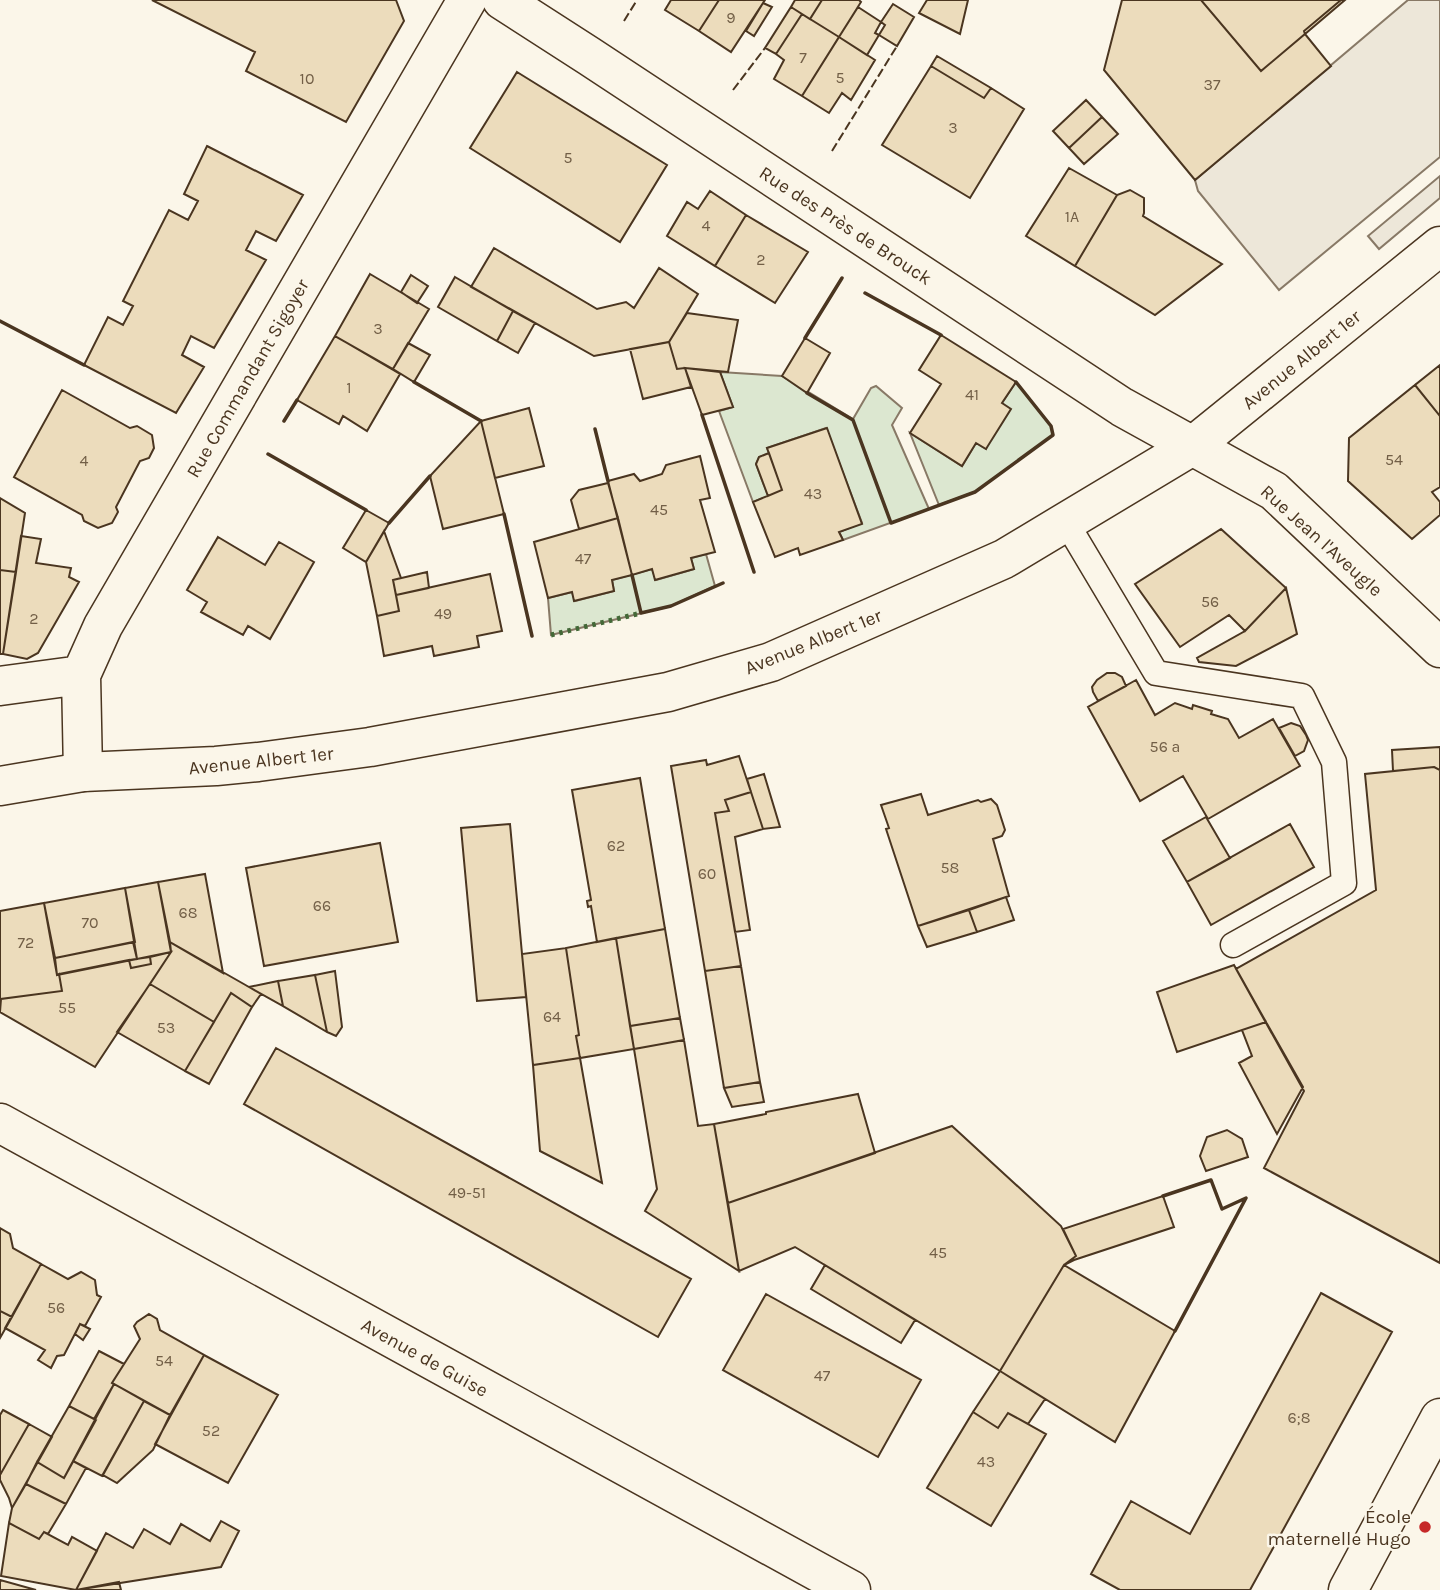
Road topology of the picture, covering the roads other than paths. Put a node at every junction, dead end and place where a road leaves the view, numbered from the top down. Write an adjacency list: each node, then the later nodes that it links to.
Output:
1 (467, 0): 7 (street, Rue Commandant Sigoyer)
2 (502, 0): 4 (street, Rue des Près de Brouck)
3 (1440, 246): 4 (street, Avenue Albert 1er)
4 (1194, 445): 5 (street, Avenue Albert 1er); 6 (street, Rue Jean l'Aveugle)
5 (1066, 522): 9 (street, Avenue Albert 1er); 11 (lane)
6 (1440, 648)
7 (81, 675): 8 (street); 9 (street, Rue Commandant Sigoyer)
8 (0, 686)
9 (83, 772): 10 (street, Avenue Albert 1er)
10 (0, 786)
11 (1233, 945)
12 (0, 1123): 14 (street, Avenue de Guise)
13 (1440, 1418): 15 (street)
14 (851, 1590)
15 (1348, 1590)

